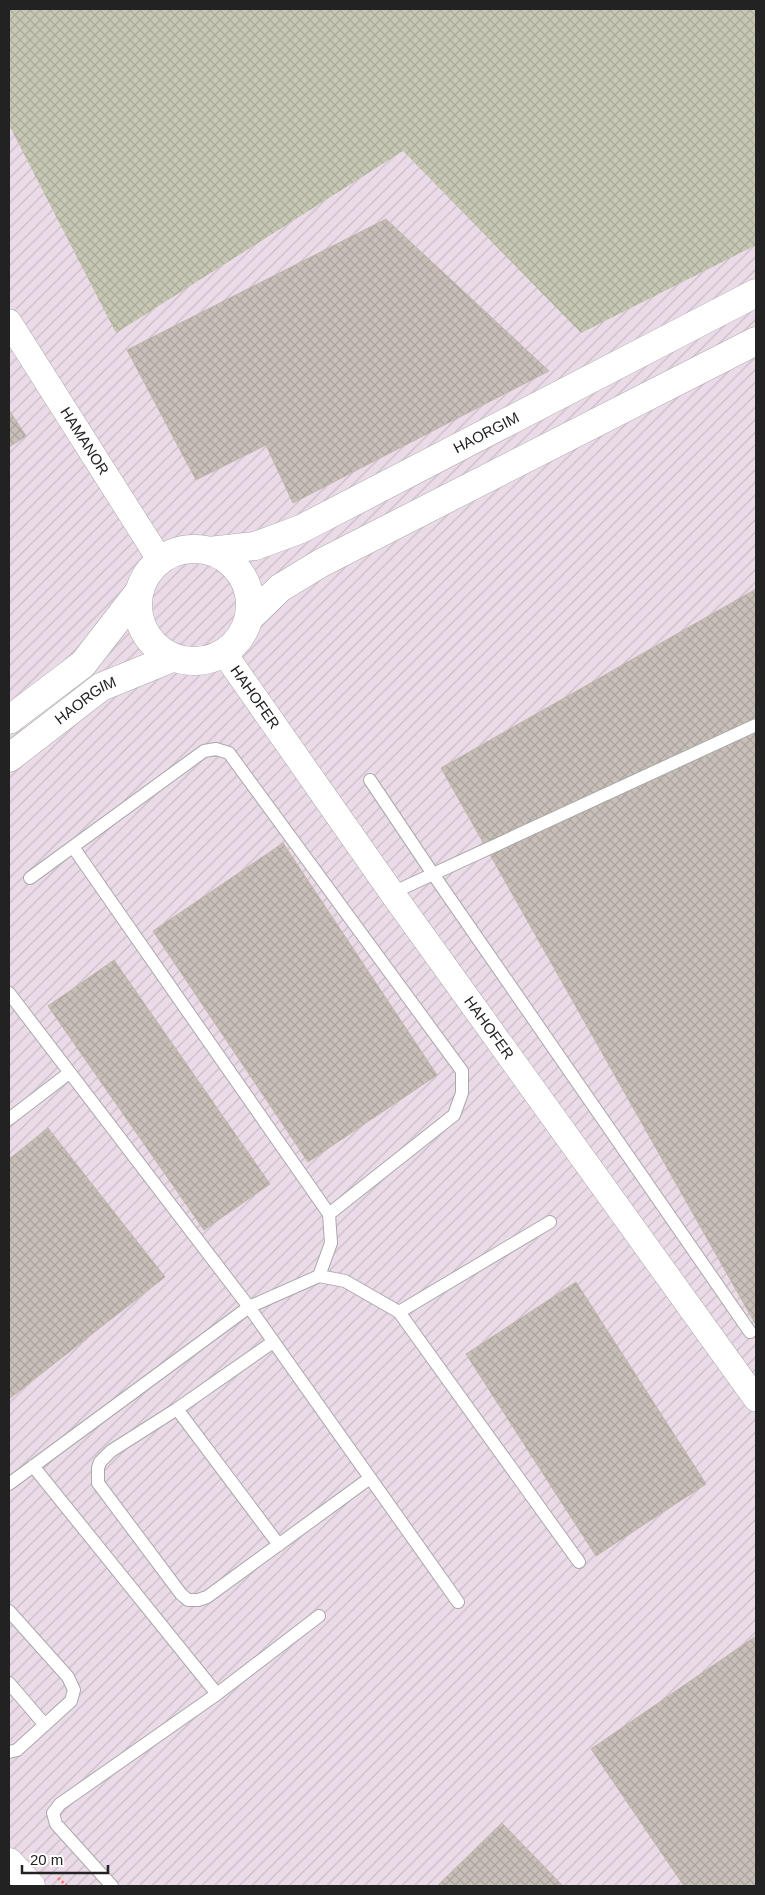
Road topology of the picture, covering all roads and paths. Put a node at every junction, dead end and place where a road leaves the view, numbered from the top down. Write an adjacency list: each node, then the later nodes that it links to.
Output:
1 (756, 293): 4 (street, HAORGIM)
2 (9, 322): 5 (street, HAMANOR)
3 (756, 341): 7 (street)
4 (210, 551): 5 (street); 7 (street)
5 (160, 560): 6 (street)
6 (138, 593): 9 (street); 10 (street, HAORGIM)
7 (249, 618): 8 (street)
8 (224, 653): 9 (street); 17 (street, HAHOFER)
9 (172, 658): 12 (street, HAORGIM)
10 (9, 720)
11 (756, 725): 15 (lane)
12 (9, 758)
13 (370, 780): 15 (lane)
14 (73, 846): 16 (lane); 21 (lane); 21 (lane)
15 (433, 874): 17 (lane); 26 (lane)
16 (30, 878)
17 (392, 893): 28 (street, HAHOFER)
18 (9, 993): 19 (lane)
19 (69, 1073): 20 (lane); 24 (lane)
20 (9, 1119)
21 (329, 1214): 23 (lane)
22 (550, 1222): 25 (lane)
23 (319, 1276): 24 (lane); 25 (lane)
24 (249, 1307): 27 (lane); 30 (lane)
25 (399, 1312): 34 (lane)
26 (750, 1332)
27 (273, 1342): 29 (lane); 31 (lane)
28 (756, 1399)
29 (177, 1409): 33 (lane); 33 (lane)
30 (33, 1466): 32 (lane); 39 (lane)
31 (370, 1478): 33 (lane); 35 (lane)
32 (9, 1484)
33 (279, 1545)
34 (579, 1562)
35 (458, 1602)
36 (9, 1611): 40 (lane)
37 (319, 1616): 39 (lane)
38 (9, 1684): 40 (lane)
39 (217, 1694): 44 (lane)
40 (45, 1725): 41 (lane)
41 (9, 1752)
42 (9, 1862): 43 (street)
43 (31, 1886)
44 (112, 1886)

